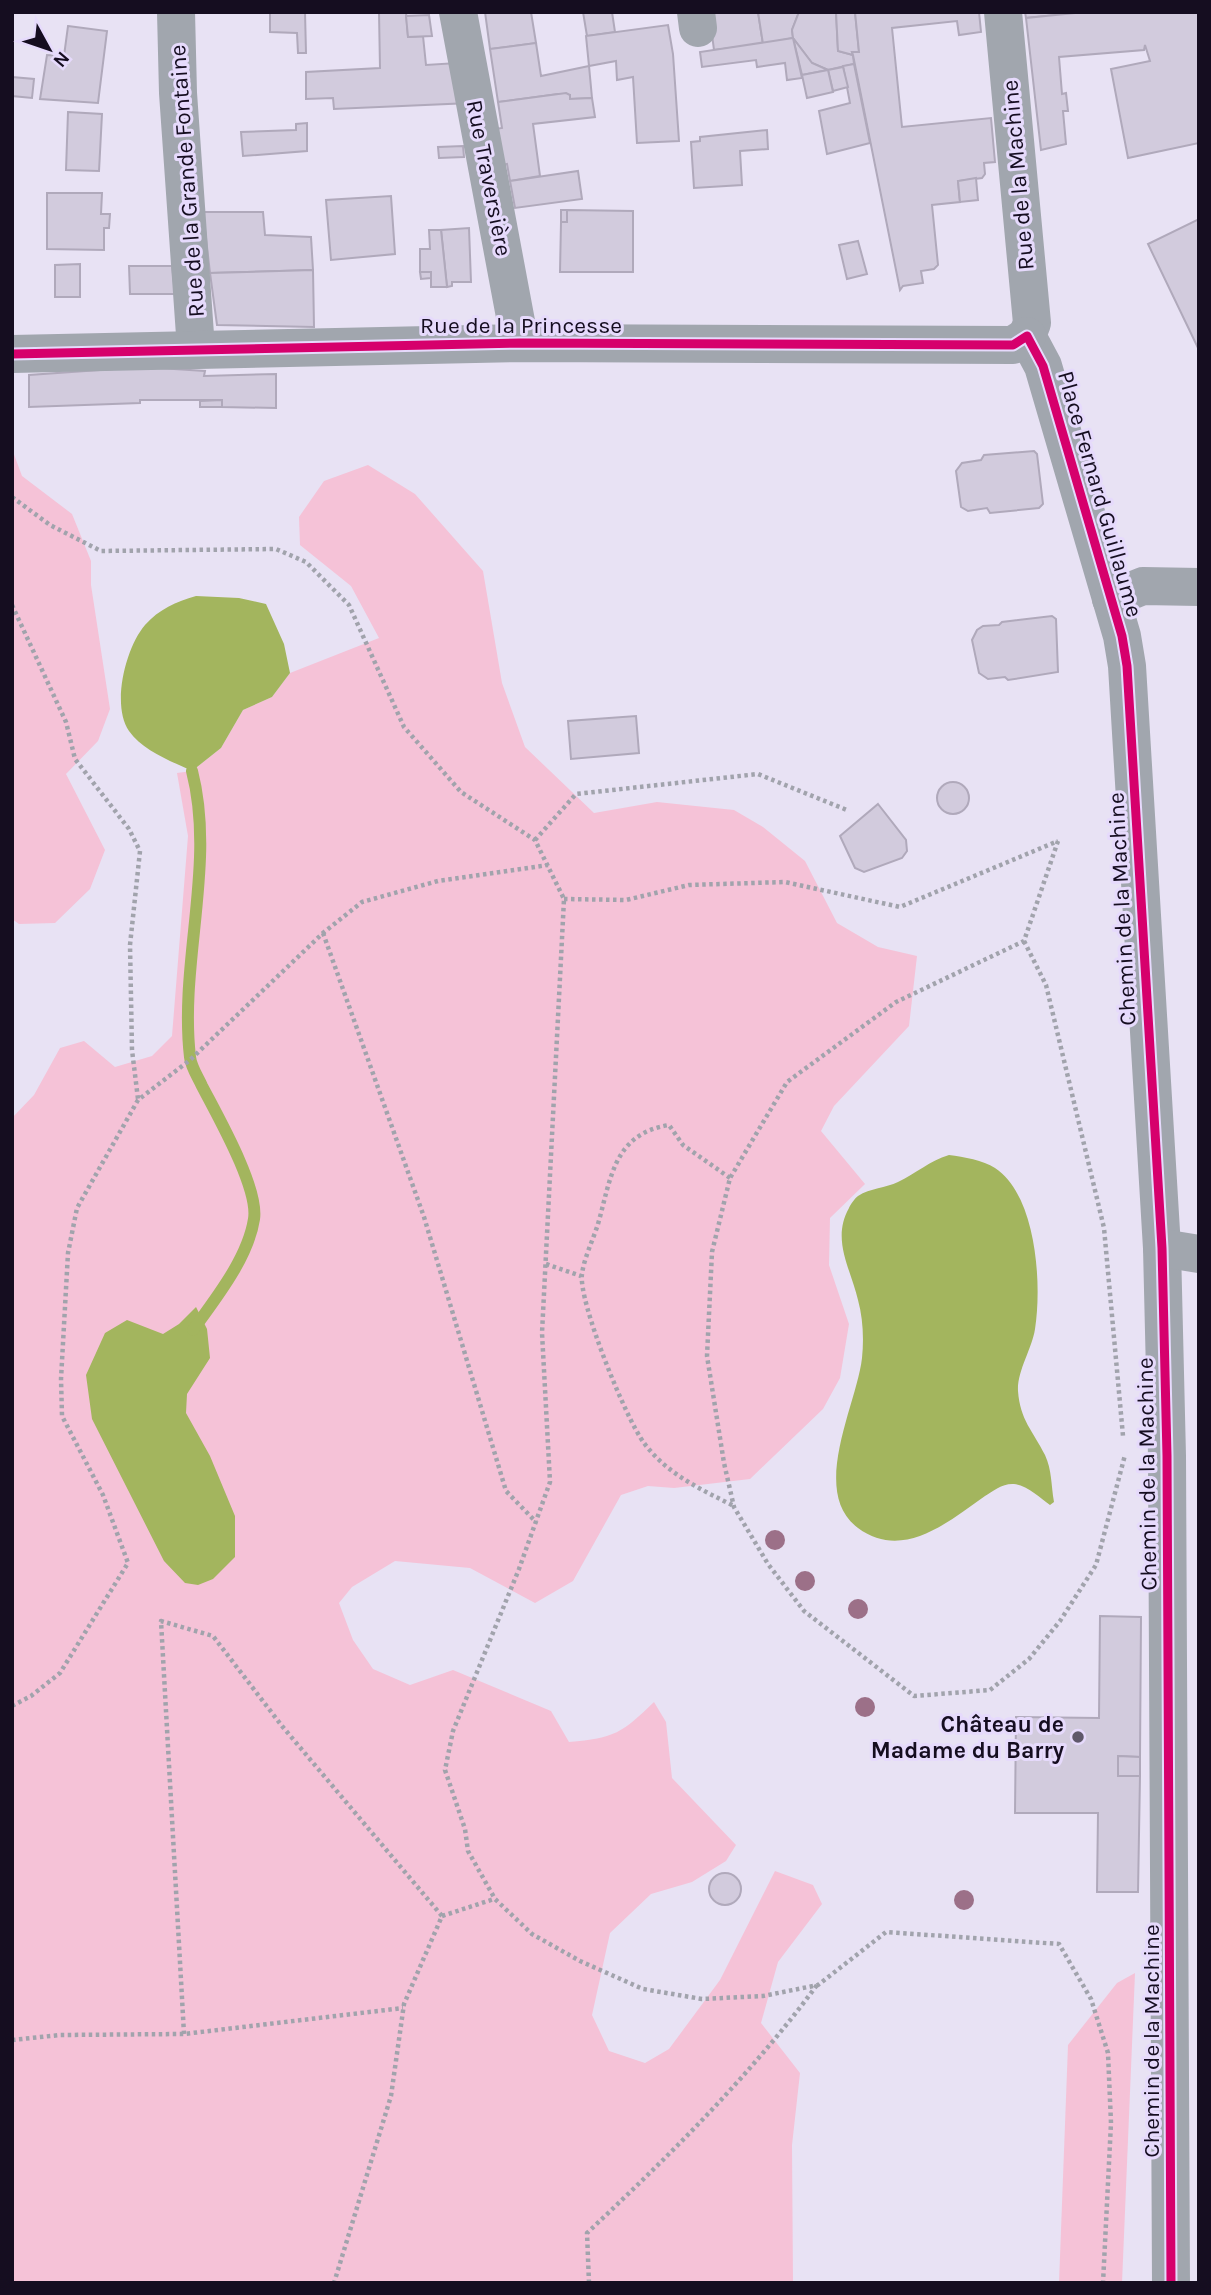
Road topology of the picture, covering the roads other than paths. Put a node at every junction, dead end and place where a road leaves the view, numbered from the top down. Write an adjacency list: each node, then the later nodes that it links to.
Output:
1 (176, 12): 6 (street, Rue de la Grande Fontaine)
2 (458, 12): 5 (street, Rue Traversière)
3 (1003, 12): 4 (street, Rue de la Machine)
4 (1027, 336): 5 (street, Rue de la Princesse); 9 (street, Place Fernard Guillaume)
5 (520, 343): 6 (street, Rue de la Princesse)
6 (196, 349): 7 (street, Rue de la Princesse)
7 (12, 354)
8 (1199, 587): 9 (street)
9 (1111, 599): 10 (street, Place Fernard Guillaume)
10 (1127, 666): 11 (street, Chemin de la Machine)
11 (1180, 1251): 12 (street, Chemin de la Machine)
12 (1171, 2283)

